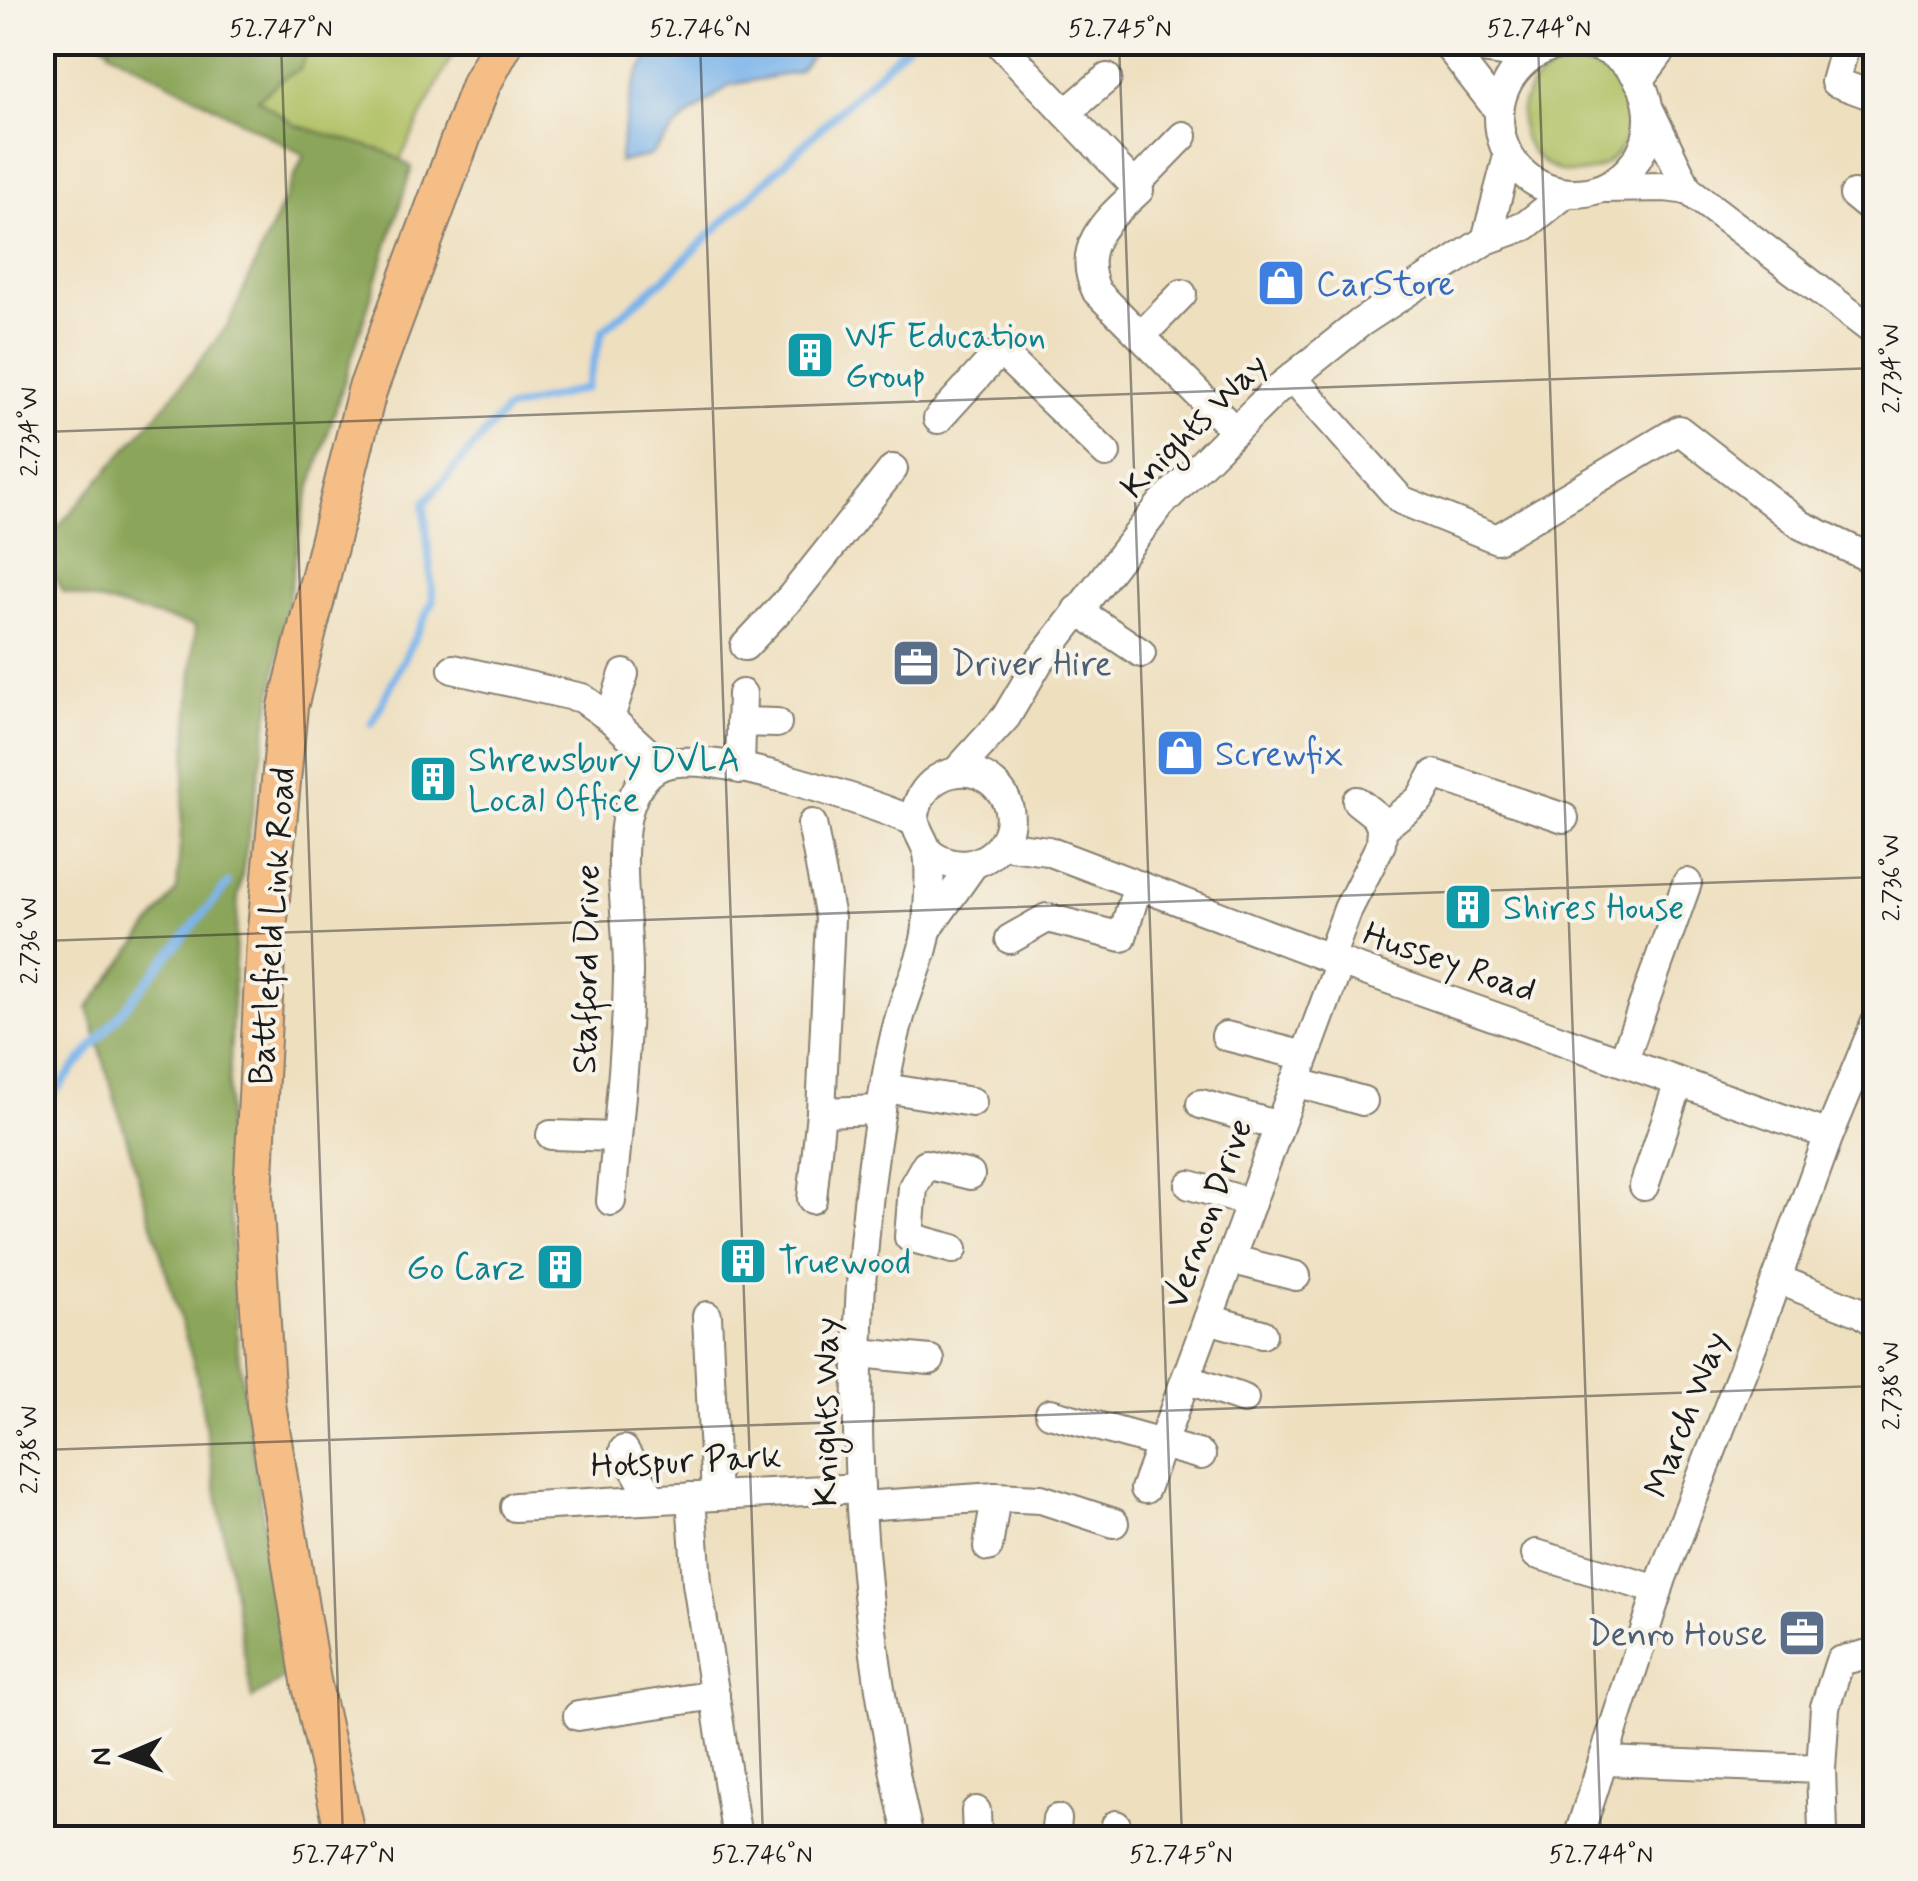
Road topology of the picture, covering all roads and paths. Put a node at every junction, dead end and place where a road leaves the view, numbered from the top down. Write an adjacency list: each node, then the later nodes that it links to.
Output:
1 (504, 42): 112 (main road, Battlefield Link Road)
2 (1668, 42): 9 (street)
3 (1846, 42): 10 (street)
4 (1446, 43): 7 (street); 12 (street)
5 (1582, 43): 7 (street); 9 (street)
6 (1002, 46): 13 (street)
7 (1530, 56): 12 (street)
8 (1107, 78): 13 (street)
9 (1640, 81): 11 (street)
10 (1876, 96)
11 (1649, 108): 17 (street); 18 (street)
12 (1498, 110): 15 (street)
13 (1066, 113): 16 (street)
14 (1183, 136): 16 (street)
15 (1508, 156): 19 (street); 20 (street)
16 (1134, 185): 23 (street)
17 (1605, 188): 18 (street); 19 (street)
18 (1688, 190): 22 (street)
19 (1566, 194): 20 (street, Knights Way)
20 (1486, 240): 24 (street, Knights Way)
21 (1182, 294): 23 (street)
22 (1876, 334)
23 (1141, 336): 26 (street)
24 (1292, 377): 26 (street, Knights Way); 29 (street)
25 (938, 419): 27 (street)
26 (1234, 431): 30 (street, Knights Way)
27 (1106, 453)
28 (892, 469): 31 (street)
29 (1876, 561)
30 (1077, 610): 32 (street); 35 (street, Knights Way)
31 (745, 646)
32 (1141, 653)
33 (454, 669): 36 (street)
34 (624, 674): 36 (street)
35 (1006, 717): 40 (street, Knights Way); 42 (street, Knights Way)
36 (610, 718): 38 (street)
37 (777, 723): 39 (street)
38 (661, 766): 39 (street); 71 (street, Stafford Drive)
39 (740, 769): 43 (street)
40 (957, 772): 41 (street, Knights Way); 42 (street)
41 (926, 788): 43 (street); 46 (street)
42 (999, 792): 49 (street, Knights Way); 50 (street, Hussey Road)
43 (852, 796): 46 (street)
44 (1357, 802): 48 (street)
45 (1564, 818): 48 (street)
46 (914, 821): 51 (street, Knights Way)
47 (812, 824): 67 (street)
48 (1382, 829): 57 (street, Vernon Drive)
49 (1002, 844): 50 (street, Hussey Road); 52 (street, Knights Way)
50 (1048, 851): 54 (street, Hussey Road)
51 (928, 852): 52 (street); 55 (street, Knights Way)
52 (973, 865): 55 (street, Knights Way)
53 (1687, 883): 60 (street)
54 (1138, 885): 56 (street); 57 (street, Hussey Road)
55 (927, 930): 63 (street, Knights Way)
56 (1010, 939)
57 (1335, 960): 60 (street, Hussey Road); 61 (street, Vernon Drive)
58 (1876, 1022): 70 (street, March Way)
59 (1226, 1036): 61 (street)
60 (1622, 1062): 62 (street, Hussey Road)
61 (1300, 1069): 65 (street); 68 (street, Vernon Drive)
62 (1680, 1082): 70 (street, Hussey Road); 76 (street)
63 (883, 1099): 64 (street); 67 (street); 73 (street, Knights Way)
64 (972, 1102)
65 (1363, 1102)
66 (1200, 1104): 68 (street)
67 (821, 1112): 77 (street)
68 (1279, 1126): 79 (street, Vernon Drive)
69 (552, 1135): 71 (street)
70 (1829, 1135): 83 (street, March Way)
71 (618, 1137): 78 (street, Stafford Drive)
72 (970, 1175): 75 (street)
73 (872, 1176): 75 (street); 88 (street, Knights Way)
74 (1190, 1185): 79 (street)
75 (913, 1186): 80 (street)
76 (1644, 1186)
77 (812, 1199)
78 (611, 1202)
79 (1250, 1203): 81 (street, Vernon Drive)
80 (953, 1249)
81 (1230, 1259): 82 (street); 85 (street, Vernon Drive)
82 (1296, 1276)
83 (1777, 1278): 86 (street); 105 (street, March Way)
84 (707, 1316): 97 (street)
85 (1208, 1319): 87 (street); 90 (street, Vernon Drive)
86 (1876, 1322)
87 (1262, 1334)
88 (860, 1353): 89 (street); 98 (street, Knights Way)
89 (930, 1360)
90 (1186, 1378): 91 (street); 93 (street, Vernon Drive)
91 (1244, 1399)
92 (1050, 1413): 93 (street)
93 (1162, 1446): 95 (street); 96 (street, Vernon Drive)
94 (624, 1450): 100 (street)
95 (1201, 1455)
96 (1145, 1489)
97 (704, 1497): 98 (street, Hotspur Park); 100 (street, Hotspur Park); 107 (street)
98 (860, 1497): 99 (street, Hotspur Park); 114 (street, Knights Way)
99 (996, 1497): 102 (street, Hotspur Park); 103 (street)
100 (652, 1500): 101 (street, Hotspur Park)
101 (516, 1507)
102 (1114, 1523)
103 (988, 1547)
104 (1536, 1554): 105 (street)
105 (1658, 1590): 109 (street, March Way)
106 (1876, 1652): 110 (street)
107 (715, 1695): 108 (street); 113 (street)
108 (578, 1716)
109 (1605, 1761): 110 (street); 115 (street, March Way)
110 (1821, 1769): 111 (street)
111 (1823, 1832)
112 (346, 1838)
113 (737, 1838)
114 (909, 1838)
115 (1578, 1838)

